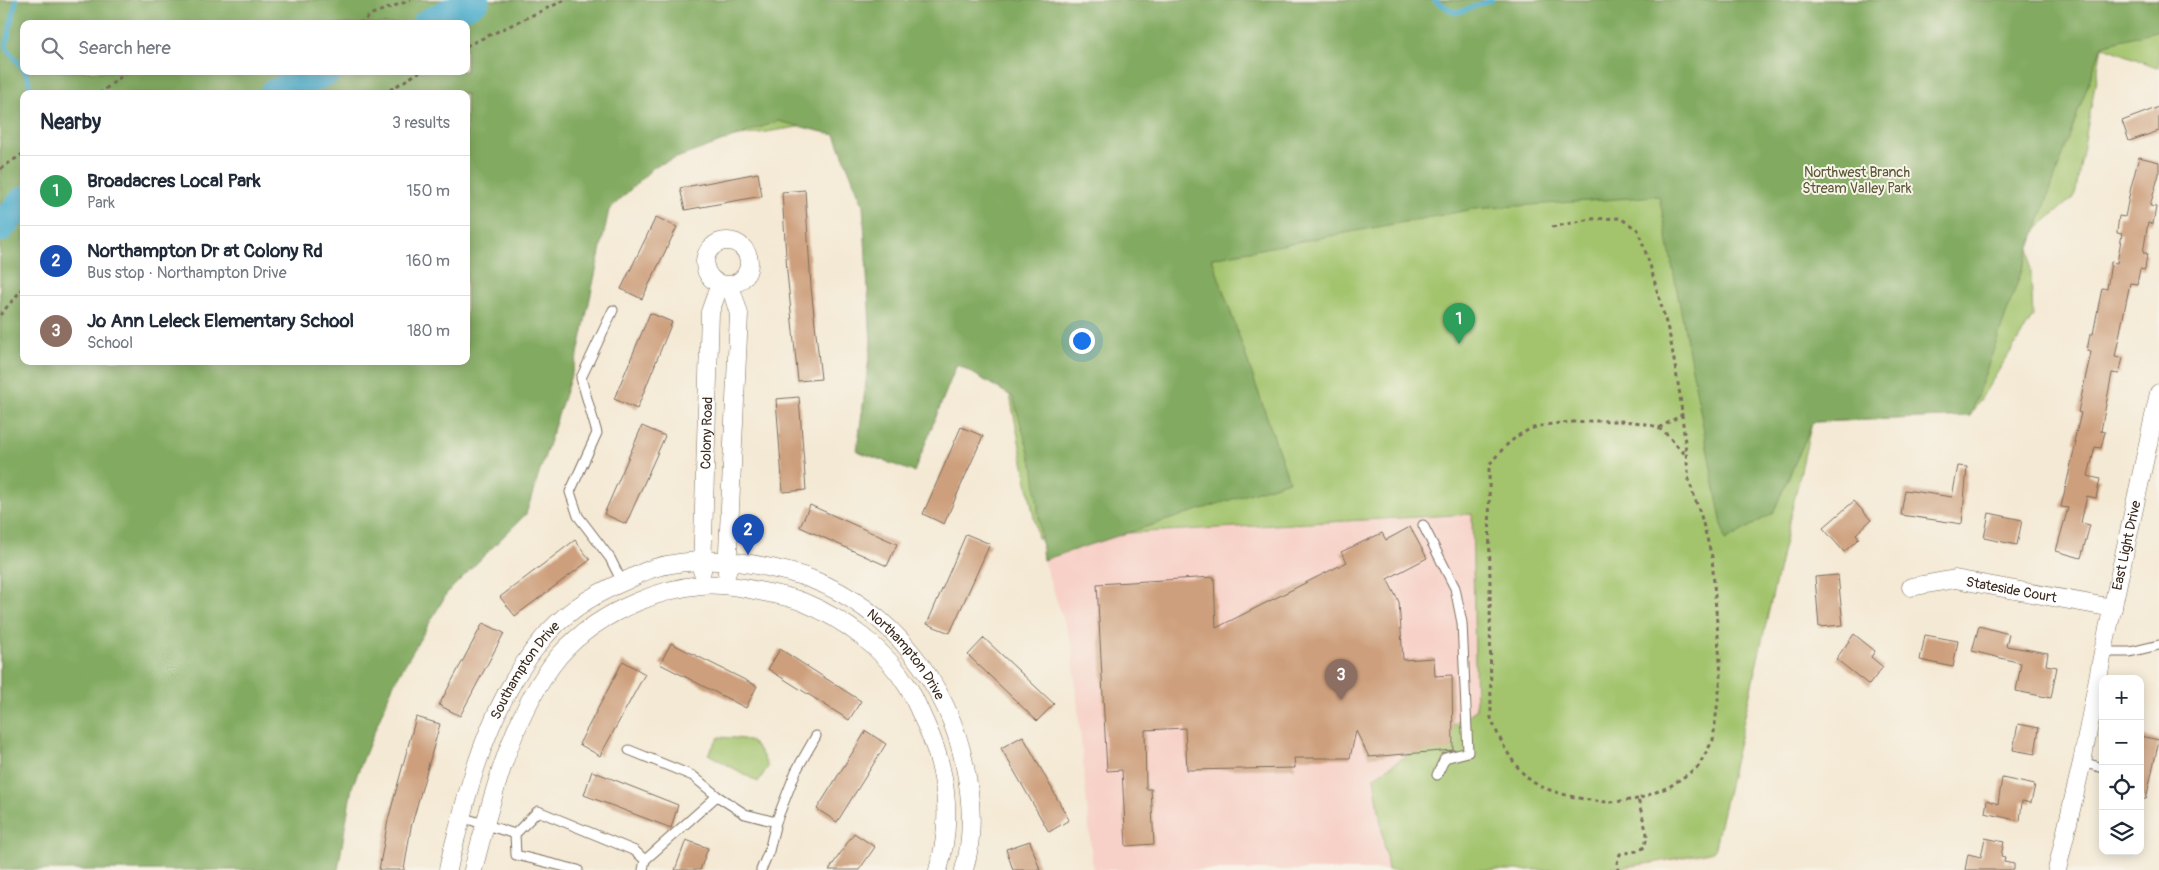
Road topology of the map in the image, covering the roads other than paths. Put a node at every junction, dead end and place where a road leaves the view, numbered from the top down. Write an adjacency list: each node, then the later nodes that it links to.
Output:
1 (613, 310): 6 (lane)
2 (2159, 395): 10 (street, East Light Drive)
3 (1423, 525): 19 (lane)
4 (701, 561): 5 (street, Northampton Drive); 5 (street, Colony Road); 6 (street, Southampton Drive); 7 (street, Colony Road)
5 (726, 561): 8 (street, Colony Road); 13 (street, Northampton Drive)
6 (622, 582): 21 (street, Southampton Drive)
7 (703, 584): 8 (street, Northampton Drive); 23 (street, Southampton Drive)
8 (727, 586): 14 (street, Northampton Drive)
9 (1911, 587): 10 (street, Stateside Court)
10 (2113, 608): 12 (street, East Light Drive)
11 (2159, 645): 12 (lane)
12 (2103, 652): 17 (street, East Light Drive)
13 (918, 661): 14 (street); 32 (street, Northampton Drive)
14 (899, 676): 31 (street, Northampton Drive)
15 (816, 736): 22 (lane)
16 (629, 750): 20 (lane)
17 (2082, 762): 18 (lane); 33 (street, East Light Drive)
18 (2099, 767)
19 (1437, 775)
20 (717, 796): 22 (lane); 25 (lane)
21 (461, 817): 23 (lane); 26 (street, Southampton Drive)
22 (776, 822): 30 (lane)
23 (485, 824): 24 (lane); 27 (street, Southampton Drive)
24 (516, 834): 25 (lane); 28 (lane)
25 (645, 860): 29 (lane)
26 (448, 870)
27 (473, 870)
28 (578, 870)
29 (643, 870)
30 (761, 870)
31 (938, 870)
32 (964, 870)
33 (2057, 870)

